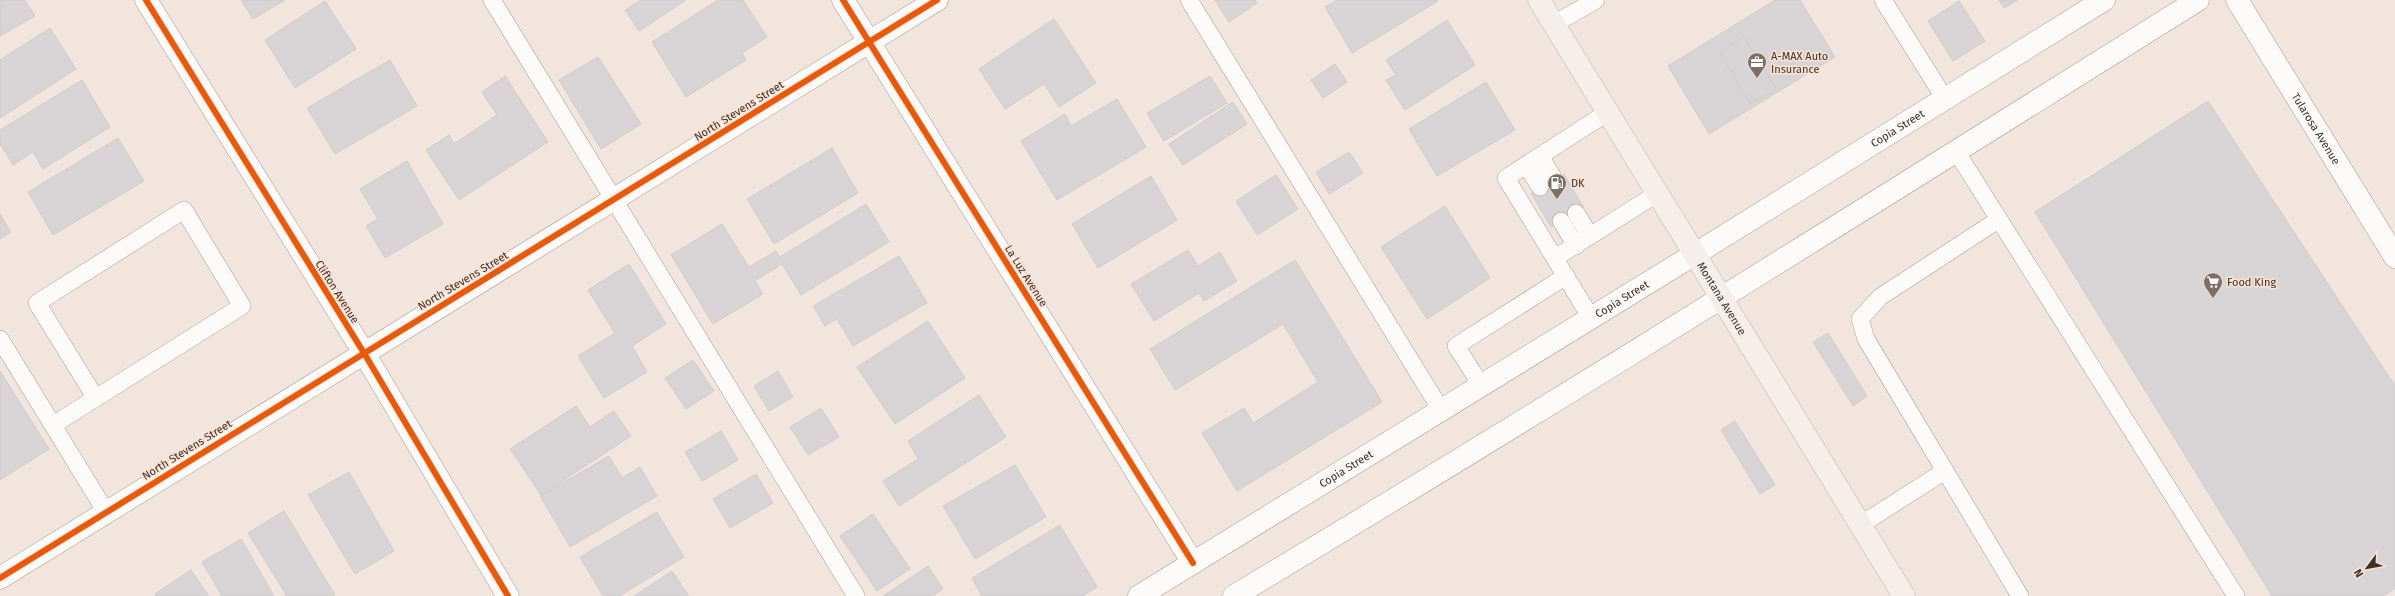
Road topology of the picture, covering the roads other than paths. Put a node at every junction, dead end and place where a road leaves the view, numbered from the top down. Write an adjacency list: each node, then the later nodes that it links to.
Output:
1 (146, 0): 35 (street, Clifton Avenue)
2 (492, 0): 22 (lane)
3 (843, 0): 13 (street, La Luz Avenue)
4 (937, 0): 13 (street, North Stevens Street)
5 (1189, 0): 38 (lane)
6 (1539, 0): 12 (main road, Montana Avenue)
7 (1596, 0): 12 (lane)
8 (1883, 0): 14 (lane)
9 (2104, 0): 14 (street, Copia Street)
10 (2198, 0): 16 (street)
11 (2237, 0): 29 (street, Tularosa Avenue)
12 (1554, 24): 15 (main road, Montana Avenue)
13 (869, 42): 22 (street, North Stevens Street); 43 (street, La Luz Avenue)
14 (1945, 99): 28 (street, Copia Street)
15 (1608, 112): 17 (lane); 21 (main road, Montana Avenue)
16 (1956, 151): 24 (lane); 32 (street)
17 (1540, 156): 18 (lane); 19 (lane)
18 (1526, 165): 20 (lane); 30 (lane)
19 (1554, 179)
20 (1540, 187)
21 (1658, 193): 26 (lane); 28 (main road, Montana Avenue)
22 (614, 200): 35 (street, North Stevens Street); 46 (lane)
23 (1576, 213): 26 (lane)
24 (1998, 220): 40 (lane); 51 (lane)
25 (1561, 221): 27 (lane)
26 (1590, 236): 27 (lane)
27 (1576, 246): 30 (lane)
28 (1695, 254): 32 (main road, Montana Avenue); 33 (street, Copia Street)
29 (2395, 257)
30 (1555, 258): 31 (lane)
31 (1566, 276): 33 (lane); 36 (lane)
32 (1722, 299): 42 (main road, Montana Avenue); 48 (street)
33 (1592, 318): 36 (street, Copia Street)
34 (0, 339): 39 (lane)
35 (364, 353): 41 (street, North Stevens Street); 45 (street, Clifton Avenue)
36 (1481, 385): 38 (street, Copia Street)
37 (95, 397): 37 (lane); 39 (lane)
38 (1441, 410): 43 (street, Copia Street)
39 (53, 425): 41 (lane)
40 (1945, 471): 42 (lane); 50 (lane)
41 (106, 512): 44 (street, North Stevens Street)
42 (1860, 525): 49 (main road, Montana Avenue)
43 (1192, 563): 47 (street, Copia Street)
44 (0, 578)
45 (508, 596)
46 (856, 596)
47 (1139, 596)
48 (1234, 596)
49 (1904, 596)
50 (2020, 596)
51 (2236, 596)

